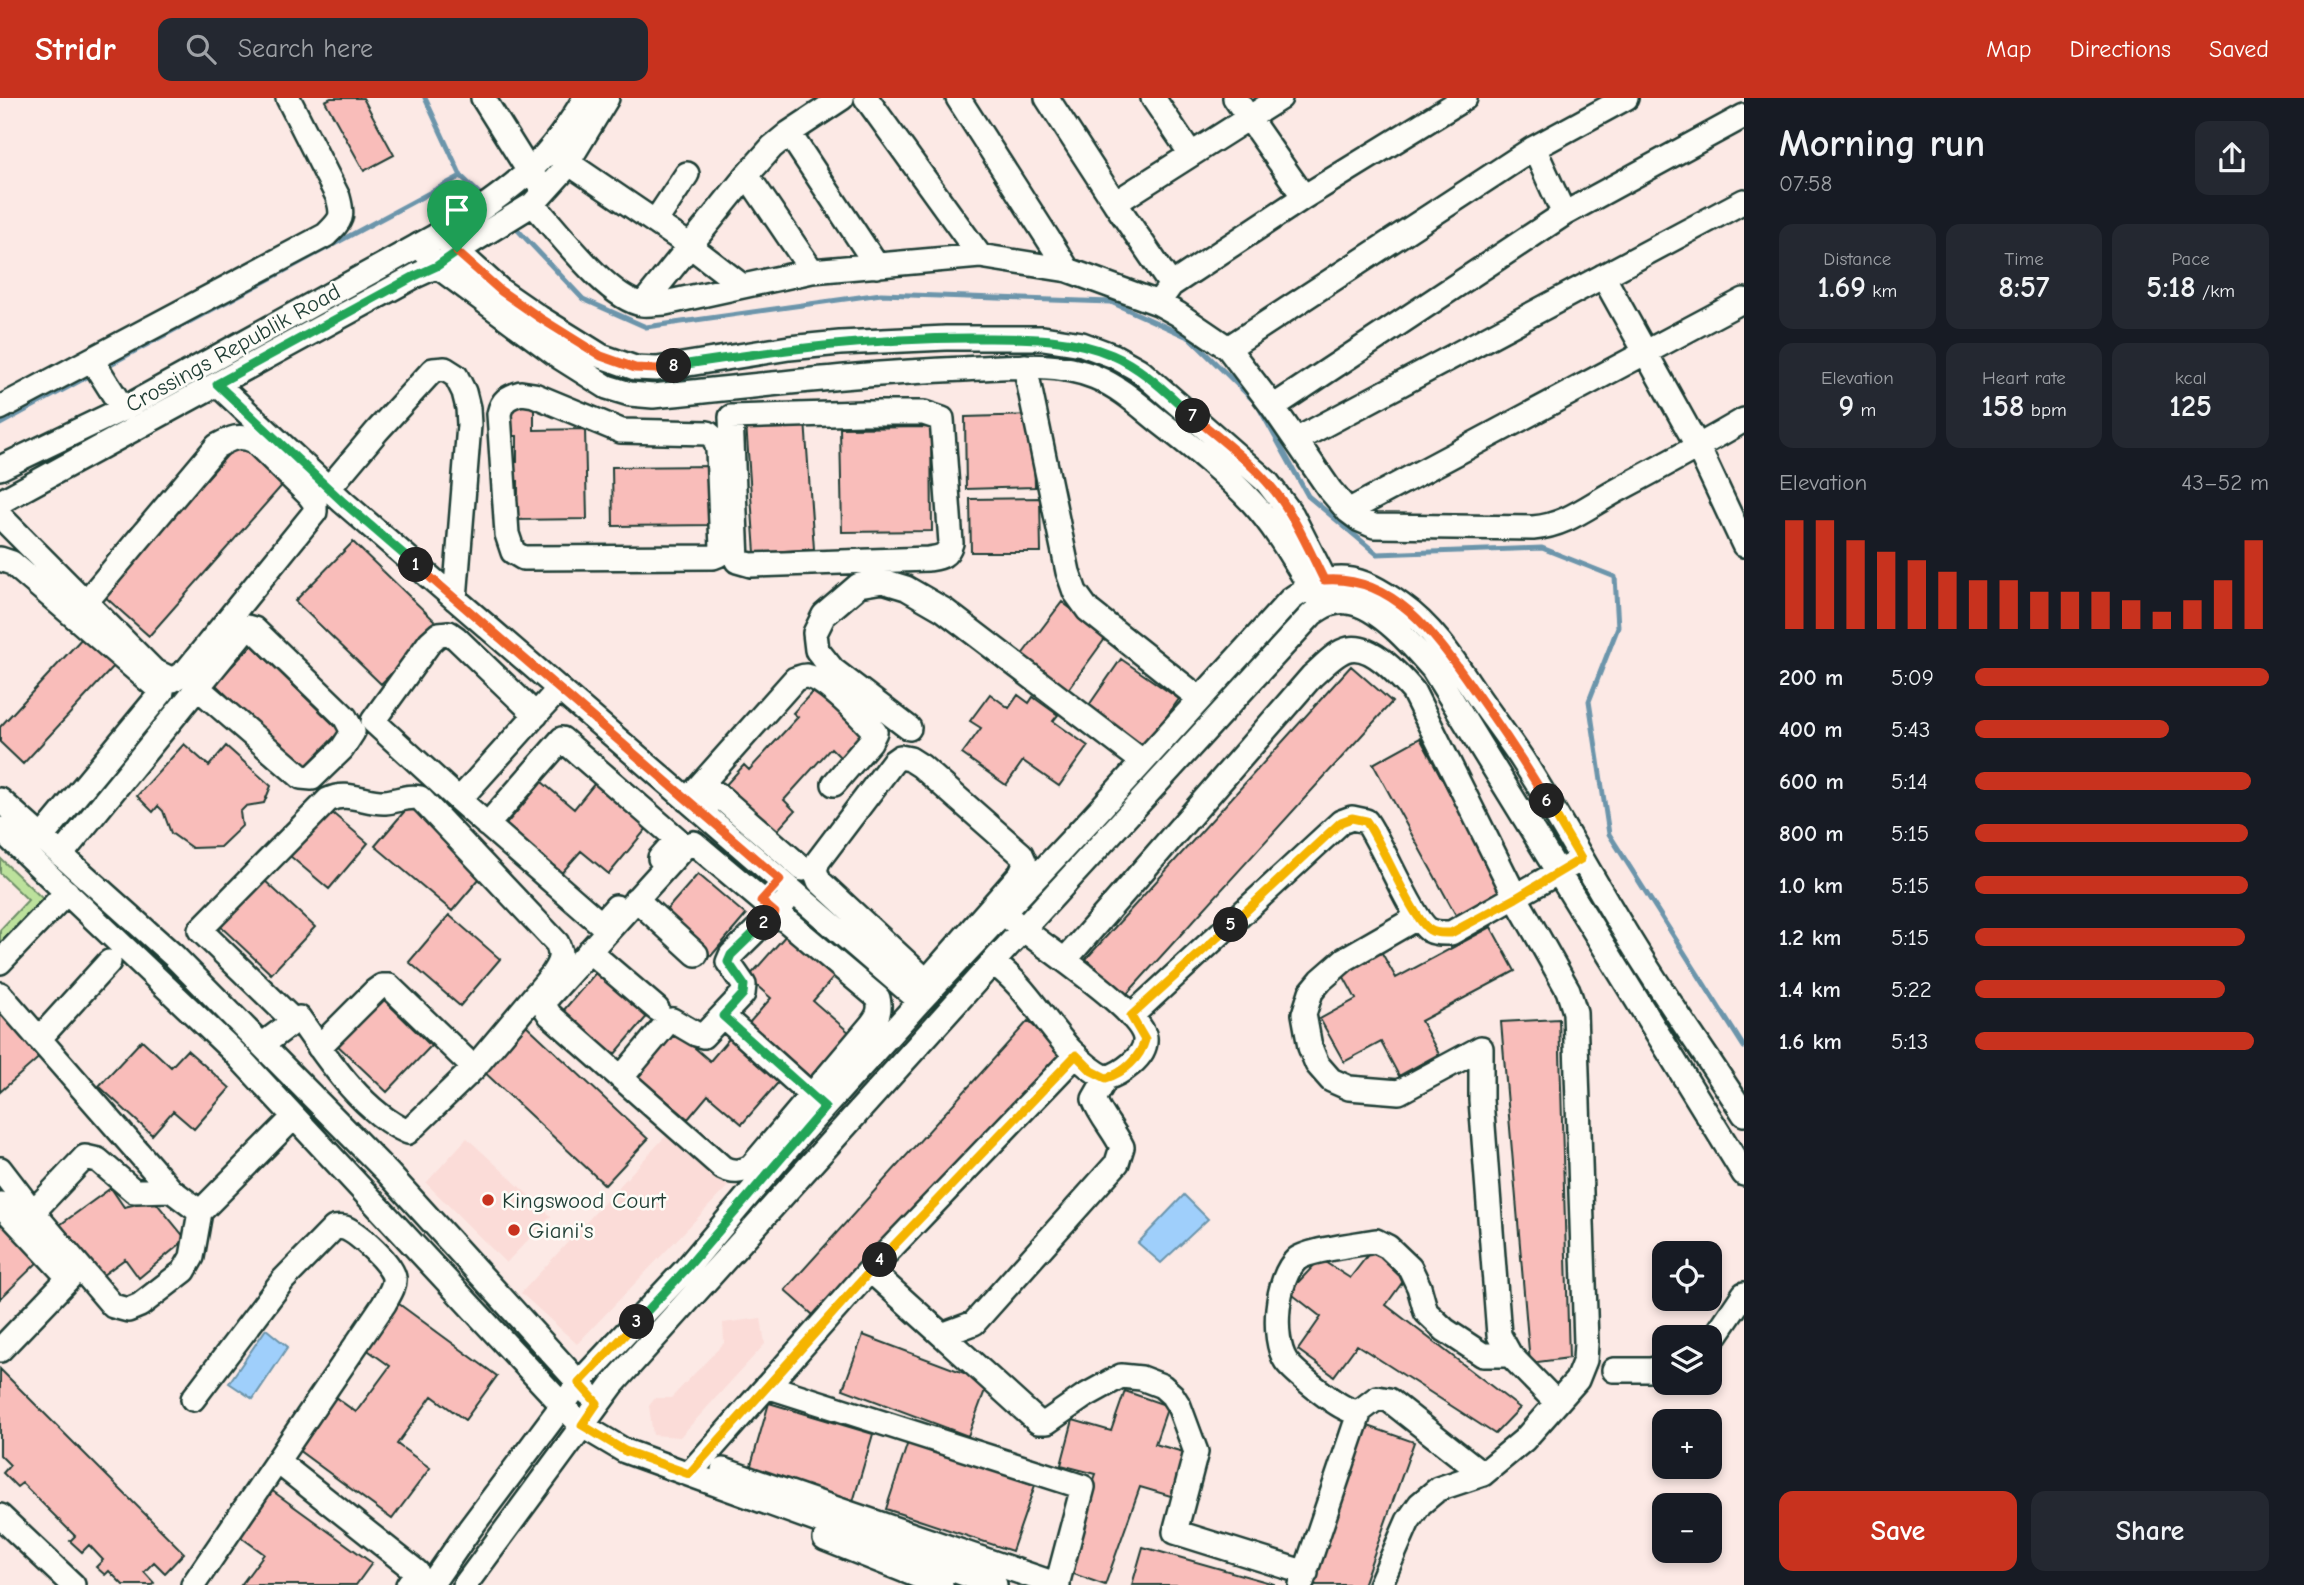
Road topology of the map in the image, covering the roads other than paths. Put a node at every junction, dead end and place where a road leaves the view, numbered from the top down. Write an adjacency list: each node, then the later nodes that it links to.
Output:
1 (288, 98): 44 (street)
2 (483, 98): 20 (street)
3 (585, 98): 19 (street)
4 (607, 98): 19 (street, Crossings Republik Road)
5 (842, 98): 16 (street)
6 (866, 98): 32 (street)
7 (958, 98): 35 (street)
8 (1047, 98): 26 (street)
9 (1153, 98): 18 (street)
10 (1235, 98): 15 (street)
11 (1280, 98): 15 (street)
12 (1465, 98): 23 (street)
13 (1626, 98): 17 (street)
14 (1744, 116): 27 (street)
15 (1249, 118): 18 (street); 23 (street)
16 (789, 133): 22 (street); 34 (street)
17 (1534, 148): 27 (street); 42 (street)
18 (1191, 155): 26 (street)
19 (559, 156): 20 (street); 25 (street, Crossings Republik Road); 28 (street)
20 (530, 173): 25 (street); 29 (street)
21 (687, 174): 28 (street)
22 (747, 175): 31 (street); 36 (street)
23 (1304, 197): 39 (street)
24 (1744, 201): 37 (street)
25 (534, 202): 29 (street, Crossings Republik Road); 41 (street)
26 (1115, 203): 39 (street)
27 (1564, 214): 51 (street)
28 (655, 222): 31 (street)
29 (465, 238): 30 (street, Crossings Republik Road); 33 (street, Crossings Republik Road); 66 (street)
30 (429, 240): 33 (street); 50 (street, Crossings Republik Road)
31 (689, 245): 38 (street); 41 (street)
32 (980, 256): 34 (street); 35 (street)
33 (437, 266): 48 (street, Crossings Republik Road); 49 (street)
34 (877, 266): 36 (street)
35 (1068, 270): 39 (street)
36 (812, 271): 38 (street)
37 (1603, 276): 43 (street); 57 (street)
38 (741, 285): 41 (street)
39 (1165, 294): 42 (street)
40 (1744, 300): 43 (street)
41 (643, 304)
42 (1228, 348): 51 (street)
43 (1644, 352): 58 (street); 62 (street)
44 (95, 364): 50 (street); 52 (street)
45 (1025, 366): 46 (street); 66 (street); 72 (street)
46 (864, 375): 47 (street); 53 (street)
47 (784, 383): 49 (street); 54 (street)
48 (217, 384): 60 (street); 61 (street, Crossings Republik Road)
49 (630, 394): 56 (street)
50 (116, 400): 59 (street, Crossings Republik Road)
51 (1273, 407): 57 (street)
52 (0, 408)
53 (863, 413): 54 (street); 54 (street)
54 (784, 416)
55 (1744, 420): 58 (street)
56 (621, 431): 56 (street)
57 (1296, 440): 62 (street)
58 (1698, 447): 62 (street); 64 (street)
59 (0, 468)
60 (329, 488): 67 (street); 67 (street)
61 (0, 502)
62 (1348, 511)
63 (0, 516): 68 (street)
64 (1742, 539)
65 (0, 559): 85 (street)
66 (1317, 583): 69 (street); 72 (street); 87 (street)
67 (455, 598): 71 (street)
68 (86, 602): 68 (street)
69 (1330, 604): 89 (street); 99 (street)
70 (198, 688): 70 (street); 86 (street)
71 (559, 689): 73 (street); 74 (street)
72 (1200, 699): 77 (street)
73 (586, 712): 76 (street); 82 (street)
74 (536, 715): 81 (street); 81 (street)
75 (909, 728): 77 (street)
76 (562, 739): 83 (street); 83 (street)
77 (1142, 761): 96 (street)
78 (834, 784): 79 (street)
79 (711, 787): 82 (street); 88 (street)
80 (0, 800): 85 (street)
81 (459, 800): 83 (street)
82 (694, 806): 90 (street)
83 (487, 824)
84 (0, 829): 91 (street)
85 (42, 837): 86 (street)
86 (61, 855): 113 (street)
87 (1581, 859): 89 (street); 120 (street)
88 (803, 869)
89 (1560, 872): 93 (street); 124 (street)
90 (788, 886): 95 (street); 97 (street)
91 (67, 892): 103 (street); 121 (street)
92 (833, 893): 96 (street); 96 (street); 97 (street)
93 (1516, 898): 98 (street); 102 (street); 141 (street)
94 (636, 899): 95 (street); 100 (street); 101 (street)
95 (768, 907): 109 (street); 119 (street)
96 (999, 908): 99 (street); 107 (street)
97 (817, 912): 107 (street)
98 (1418, 917): 110 (street); 135 (street)
99 (1022, 930): 102 (street); 105 (street)
100 (589, 951): 108 (street); 117 (street)
101 (696, 954)
102 (1065, 960): 110 (street)
103 (0, 962)
104 (109, 962): 112 (street)
105 (993, 962): 115 (street); 142 (street)
106 (0, 994): 112 (street)
107 (920, 1001): 119 (street)
108 (657, 1009)
109 (723, 1016): 117 (street); 119 (street)
110 (1131, 1016): 118 (street)
111 (294, 1021): 113 (street); 114 (street); 116 (street)
112 (39, 1039): 125 (street)
113 (262, 1045): 123 (street)
114 (319, 1047): 116 (street); 116 (street)
115 (1076, 1055): 118 (street); 130 (street)
116 (474, 1068)
117 (621, 1078): 119 (street)
118 (1106, 1078): 133 (street)
119 (818, 1101): 138 (street)
120 (1744, 1114)
121 (294, 1118): 126 (street); 128 (street)
122 (0, 1169): 129 (street)
123 (387, 1172): 126 (street); 138 (street)
124 (1744, 1174)
125 (171, 1190): 128 (street); 129 (street)
126 (367, 1196): 143 (street)
127 (0, 1204): 134 (street)
128 (200, 1212): 129 (street)
129 (33, 1213)
130 (870, 1270): 133 (street); 139 (street)
131 (1744, 1294): 132 (street)
132 (1722, 1326)
133 (942, 1335): 150 (street)
134 (0, 1350)
135 (1510, 1355): 141 (street); 144 (street)
136 (1614, 1370): 137 (street)
137 (1652, 1370)
138 (579, 1383): 142 (street); 143 (street)
139 (767, 1387): 147 (street); 157 (street)
140 (193, 1399): 146 (street)
141 (1556, 1402): 148 (street)
142 (597, 1403): 145 (street)
143 (562, 1406): 145 (street); 151 (street)
144 (1360, 1411): 148 (street); 150 (street)
145 (576, 1432): 147 (street); 154 (street); 155 (street)
146 (277, 1461): 151 (street); 153 (street)
147 (694, 1468): 156 (street); 157 (street)
148 (1483, 1474): 158 (street)
149 (0, 1516): 152 (street)
150 (1303, 1579)
151 (422, 1582)
152 (73, 1585)
153 (193, 1585)
154 (465, 1585)
155 (941, 1585)
156 (995, 1585)
157 (1057, 1585)
158 (1380, 1585)

